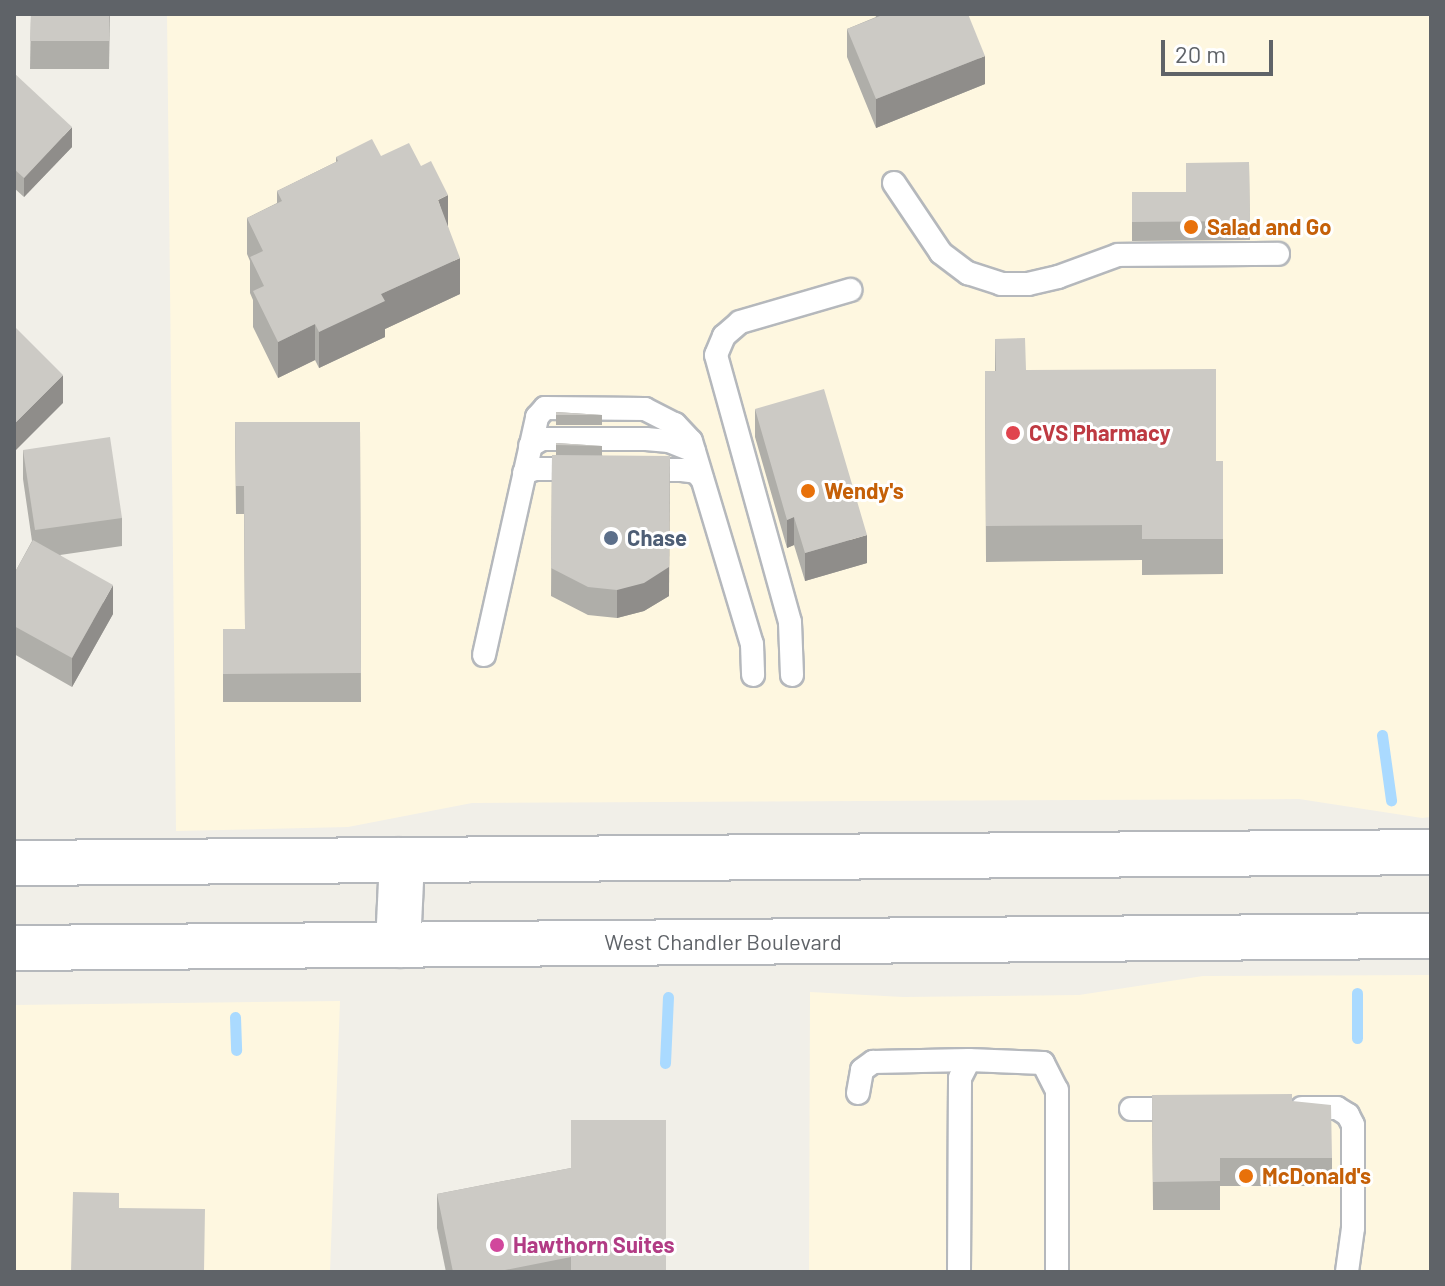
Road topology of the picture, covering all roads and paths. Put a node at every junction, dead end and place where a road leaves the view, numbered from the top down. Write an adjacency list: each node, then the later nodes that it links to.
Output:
1 (894, 183): 2 (lane)
2 (1278, 254)
3 (850, 290): 8 (lane)
4 (528, 453): 5 (lane); 5 (lane); 5 (lane); 6 (lane)
5 (698, 465): 7 (lane)
6 (484, 655)
7 (753, 675)
8 (792, 675)
9 (1431, 852): 10 (main road)
10 (402, 860): 11 (main road); 13 (main road)
11 (14, 863)
12 (1431, 936): 13 (main road, West Chandler Boulevard)
13 (398, 945): 14 (main road, West Chandler Boulevard)
14 (14, 948)
15 (969, 1060): 16 (lane); 20 (lane); 21 (lane)
16 (858, 1093)
17 (1131, 1109): 18 (lane)
18 (1194, 1109)
19 (1273, 1109): 22 (lane)
20 (959, 1272)
21 (1057, 1272)
22 (1347, 1272)

